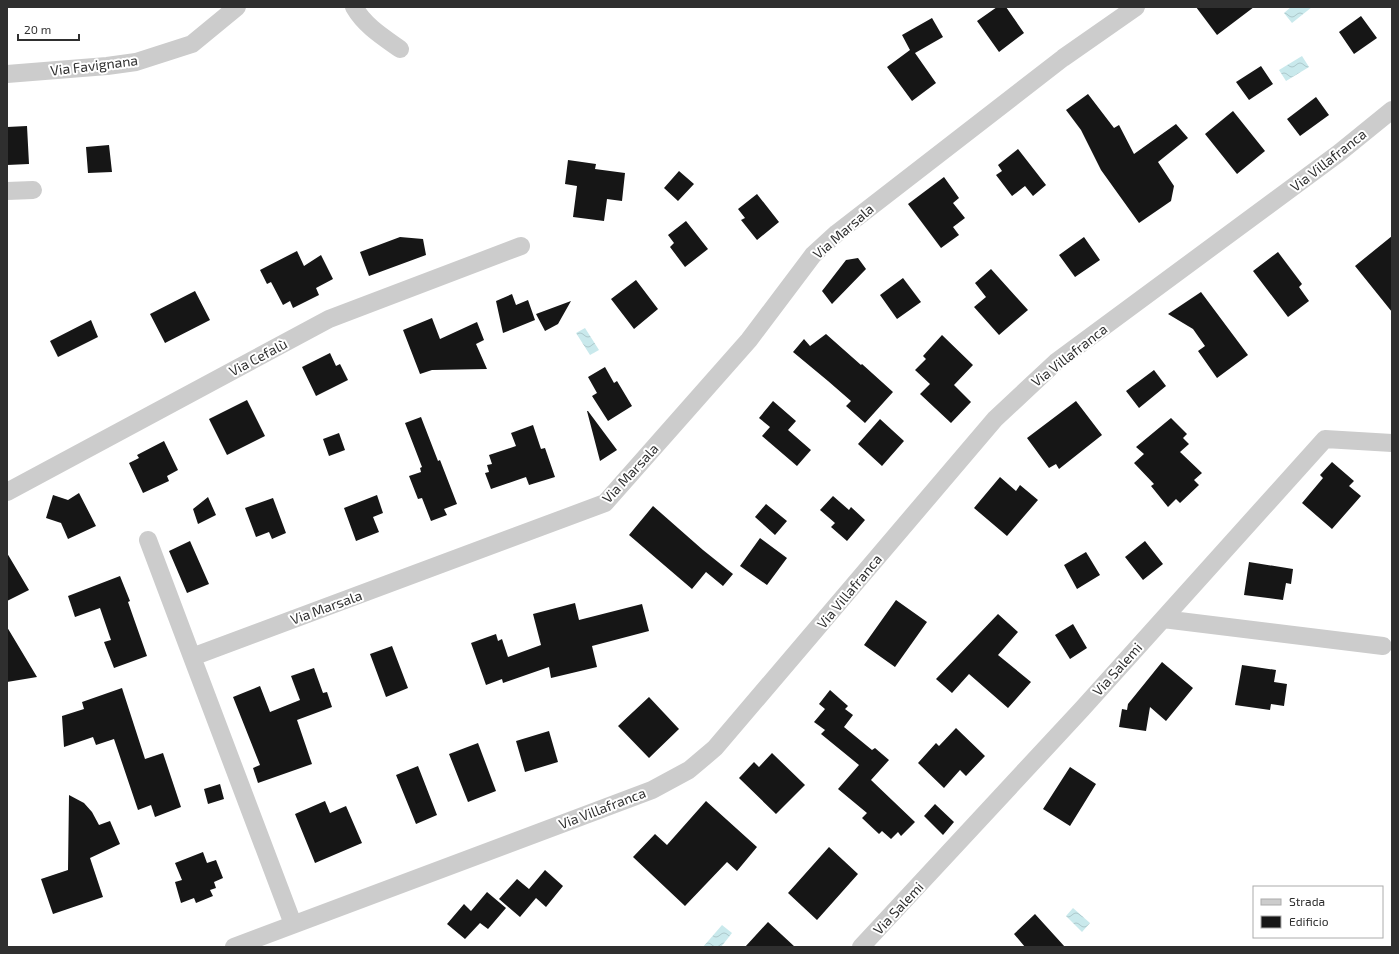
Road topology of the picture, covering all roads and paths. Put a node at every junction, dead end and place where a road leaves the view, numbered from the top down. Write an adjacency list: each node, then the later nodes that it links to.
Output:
1 (237, 7): 5 (street, Via Favignana)
2 (354, 7): 4 (street)
3 (1136, 7): 15 (street, Via Marsala)
4 (400, 49)
5 (7, 74)
6 (1392, 110): 16 (street, Via Villafranca)
7 (33, 190): 8 (street)
8 (7, 191)
9 (521, 246): 11 (street, Via Cefalù)
10 (1392, 443): 13 (street, Via Salemi)
11 (7, 492)
12 (148, 540): 15 (street)
13 (1162, 619): 14 (street); 18 (street, Via Salemi)
14 (1383, 646)
15 (192, 657): 16 (street)
16 (293, 924): 17 (street, Via Villafranca)
17 (234, 947)
18 (862, 947)

